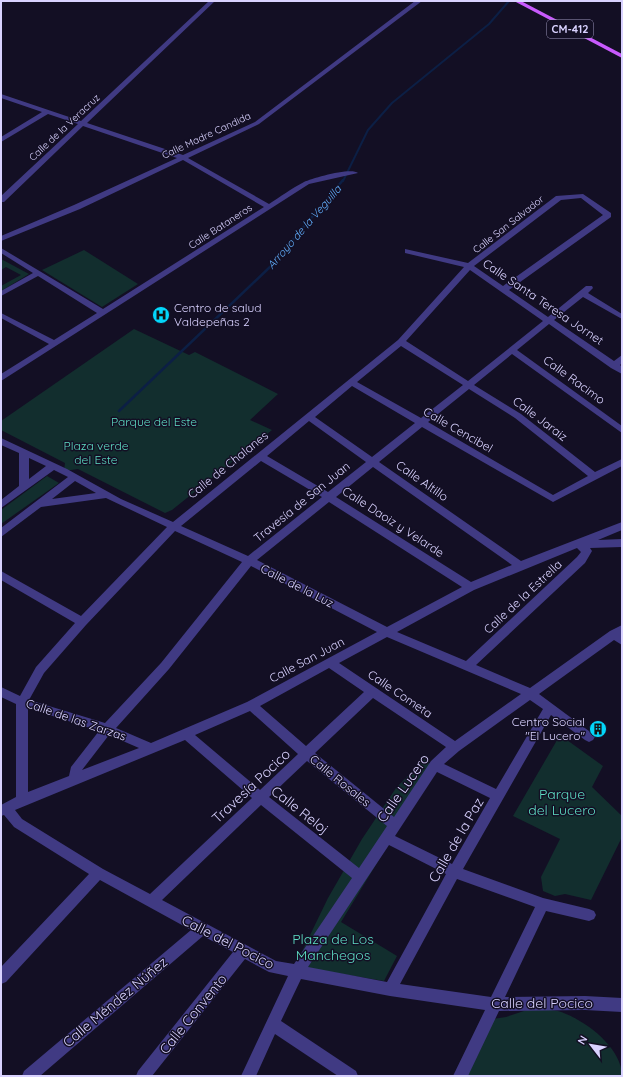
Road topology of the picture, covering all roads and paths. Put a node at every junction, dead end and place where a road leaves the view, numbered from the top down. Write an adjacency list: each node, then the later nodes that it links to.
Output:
1 (212, 1): 7 (street, Calle de la Veracruz)
2 (419, 1): 9 (street, Calle Madre Candida)
3 (518, 2): 4 (main road, CM-412)
4 (622, 56)
5 (1, 96): 6 (street)
6 (48, 111): 7 (street); 8 (street)
7 (84, 123): 9 (street); 11 (street, Calle de la Veracruz)
8 (1, 140)
9 (182, 157): 12 (street); 13 (street, Calle Madre Candida)
10 (353, 174): 12 (street, Calle Bataneros)
11 (1, 200)
12 (269, 207): 20 (street, Calle Bataneros)
13 (1, 239)
14 (1, 250): 17 (street)
15 (408, 251): 16 (street, Calle San Salvador)
16 (469, 266): 18 (street, Calle Santa Teresa Jornet); 18 (street, Calle San Salvador); 24 (street, Calle de Chalanes)
17 (38, 273): 19 (street); 20 (street)
18 (503, 290): 23 (street, Calle Santa Teresa Jornet)
19 (1, 294)
20 (103, 314): 25 (street, Calle Bataneros)
21 (2, 317): 25 (street)
22 (622, 318): 23 (street, Travesía de San Juan)
23 (548, 320): 26 (street, Travesía de San Juan); 28 (street, Calle Santa Teresa Jornet)
24 (401, 342): 31 (street, Calle de Chalanes); 32 (street, Calle Jaraiz)
25 (55, 344): 30 (street, Calle Bataneros)
26 (511, 350): 32 (street, Travesía de San Juan); 35 (street, Calle Racimo)
27 (622, 358): 28 (street)
28 (614, 366): 29 (street, Calle Santa Teresa Jornet)
29 (622, 371)
30 (1, 378)
31 (351, 382): 33 (street, Calle de Chalanes); 34 (street, Calle Cencibel)
32 (469, 384): 34 (street, Travesía de San Juan); 42 (street, Calle Jaraiz)
33 (309, 417): 38 (street, Calle de Chalanes); 39 (street, Calle Altillo)
34 (421, 423): 39 (street, Travesía de San Juan); 42 (street, Calle Cencibel)
35 (622, 430)
36 (1, 441): 37 (street, Calle de la Luz)
37 (24, 452): 41 (street, Calle de la Luz); 44 (street)
38 (260, 456): 46 (street, Calle Daoiz y Velarde); 50 (street, Calle de Chalanes)
39 (373, 462): 46 (street, Travesía de San Juan); 55 (street, Calle Altillo)
40 (622, 462): 42 (street)
41 (53, 466): 43 (street, Calle de la Luz); 44 (street)
42 (594, 476)
43 (74, 477): 45 (street, Calle de la Luz); 47 (street)
44 (24, 488): 48 (street)
45 (107, 495): 47 (street); 50 (street, Calle de la Luz)
46 (329, 497): 54 (street, Travesía de San Juan); 57 (street, Calle Daoiz y Velarde)
47 (39, 504): 51 (street)
48 (1, 505)
49 (622, 526): 53 (street, Calle San Juan)
50 (173, 527): 54 (street, Calle de la Luz); 58 (street, Calle de Chalanes)
51 (1, 533)
52 (622, 543): 53 (street)
53 (580, 544): 55 (street, Calle San Juan); 62 (street, Calle de la Estrella)
54 (249, 561): 59 (street, Calle de la Luz); 69 (street, Travesía de San Juan)
55 (519, 565): 57 (street, Calle San Juan)
56 (1, 575): 58 (street)
57 (470, 587): 59 (street, Calle San Juan)
58 (82, 622): 66 (street, Calle de Chalanes)
59 (387, 632): 61 (street, Calle San Juan); 62 (street, Calle de la Luz)
60 (619, 635): 65 (street, Calle Lucero)
61 (330, 663): 64 (street, Calle Cometa); 67 (street, Calle San Juan)
62 (467, 667): 65 (street, Calle de la Luz)
63 (1, 692): 66 (street, Calle de las Zarzas)
64 (371, 692): 72 (street, Calle Cometa); 74 (street, Travesía Pocico)
65 (530, 693): 68 (street, Calle de la Luz); 72 (street, Calle Lucero)
66 (22, 702): 69 (street, Calle de las Zarzas); 79 (street)
67 (251, 705): 70 (street, Calle San Juan); 74 (street, Calle Rosales)
68 (550, 707): 71 (street, Calle de la Luz); 77 (street, Calle de la Paz)
69 (107, 729): 73 (street, Calle de las Zarzas); 76 (street, Travesía de San Juan)
70 (186, 734): 73 (street, Calle San Juan); 78 (street, Calle Reloj)
71 (589, 737)
72 (455, 747): 75 (street, Calle Lucero)
73 (151, 748): 76 (street, Calle San Juan)
74 (307, 754): 78 (street, Travesía Pocico); 81 (street, Calle Rosales)
75 (435, 765): 77 (street); 81 (street, Calle Lucero)
76 (75, 777): 79 (street, Calle San Juan)
77 (498, 796): 83 (street, Calle de la Paz)
78 (259, 798): 85 (street, Calle Reloj); 86 (street, Travesía Pocico)
79 (22, 800): 80 (street, Calle San Juan)
80 (4, 810): 84 (street, Calle del Pocico)
81 (395, 825): 82 (street, Calle Lucero)
82 (387, 838): 83 (street); 85 (street, Calle Lucero)
83 (454, 872): 87 (street); 93 (street, Calle de la Paz)
84 (98, 873): 86 (street, Calle del Pocico); 92 (street)
85 (361, 877): 91 (street, Calle Lucero)
86 (151, 902): 89 (street, Calle del Pocico)
87 (543, 904): 88 (street); 94 (street)
88 (589, 915)
89 (202, 929): 90 (street, Calle del Pocico); 97 (street, Calle Méndez Núñez)
90 (243, 951): 91 (street, Calle del Pocico); 98 (street, Calle Convento)
91 (297, 972): 93 (street, Calle del Pocico); 96 (street, Calle Lucero)
92 (1, 977)
93 (390, 989): 94 (street, Calle del Pocico)
94 (494, 1004): 95 (street, Calle del Pocico); 101 (street)
95 (622, 1005)
96 (272, 1023): 99 (street, Calle Lucero); 100 (street)
97 (29, 1076)
98 (143, 1076)
99 (248, 1076)
100 (351, 1076)
101 (460, 1076)

